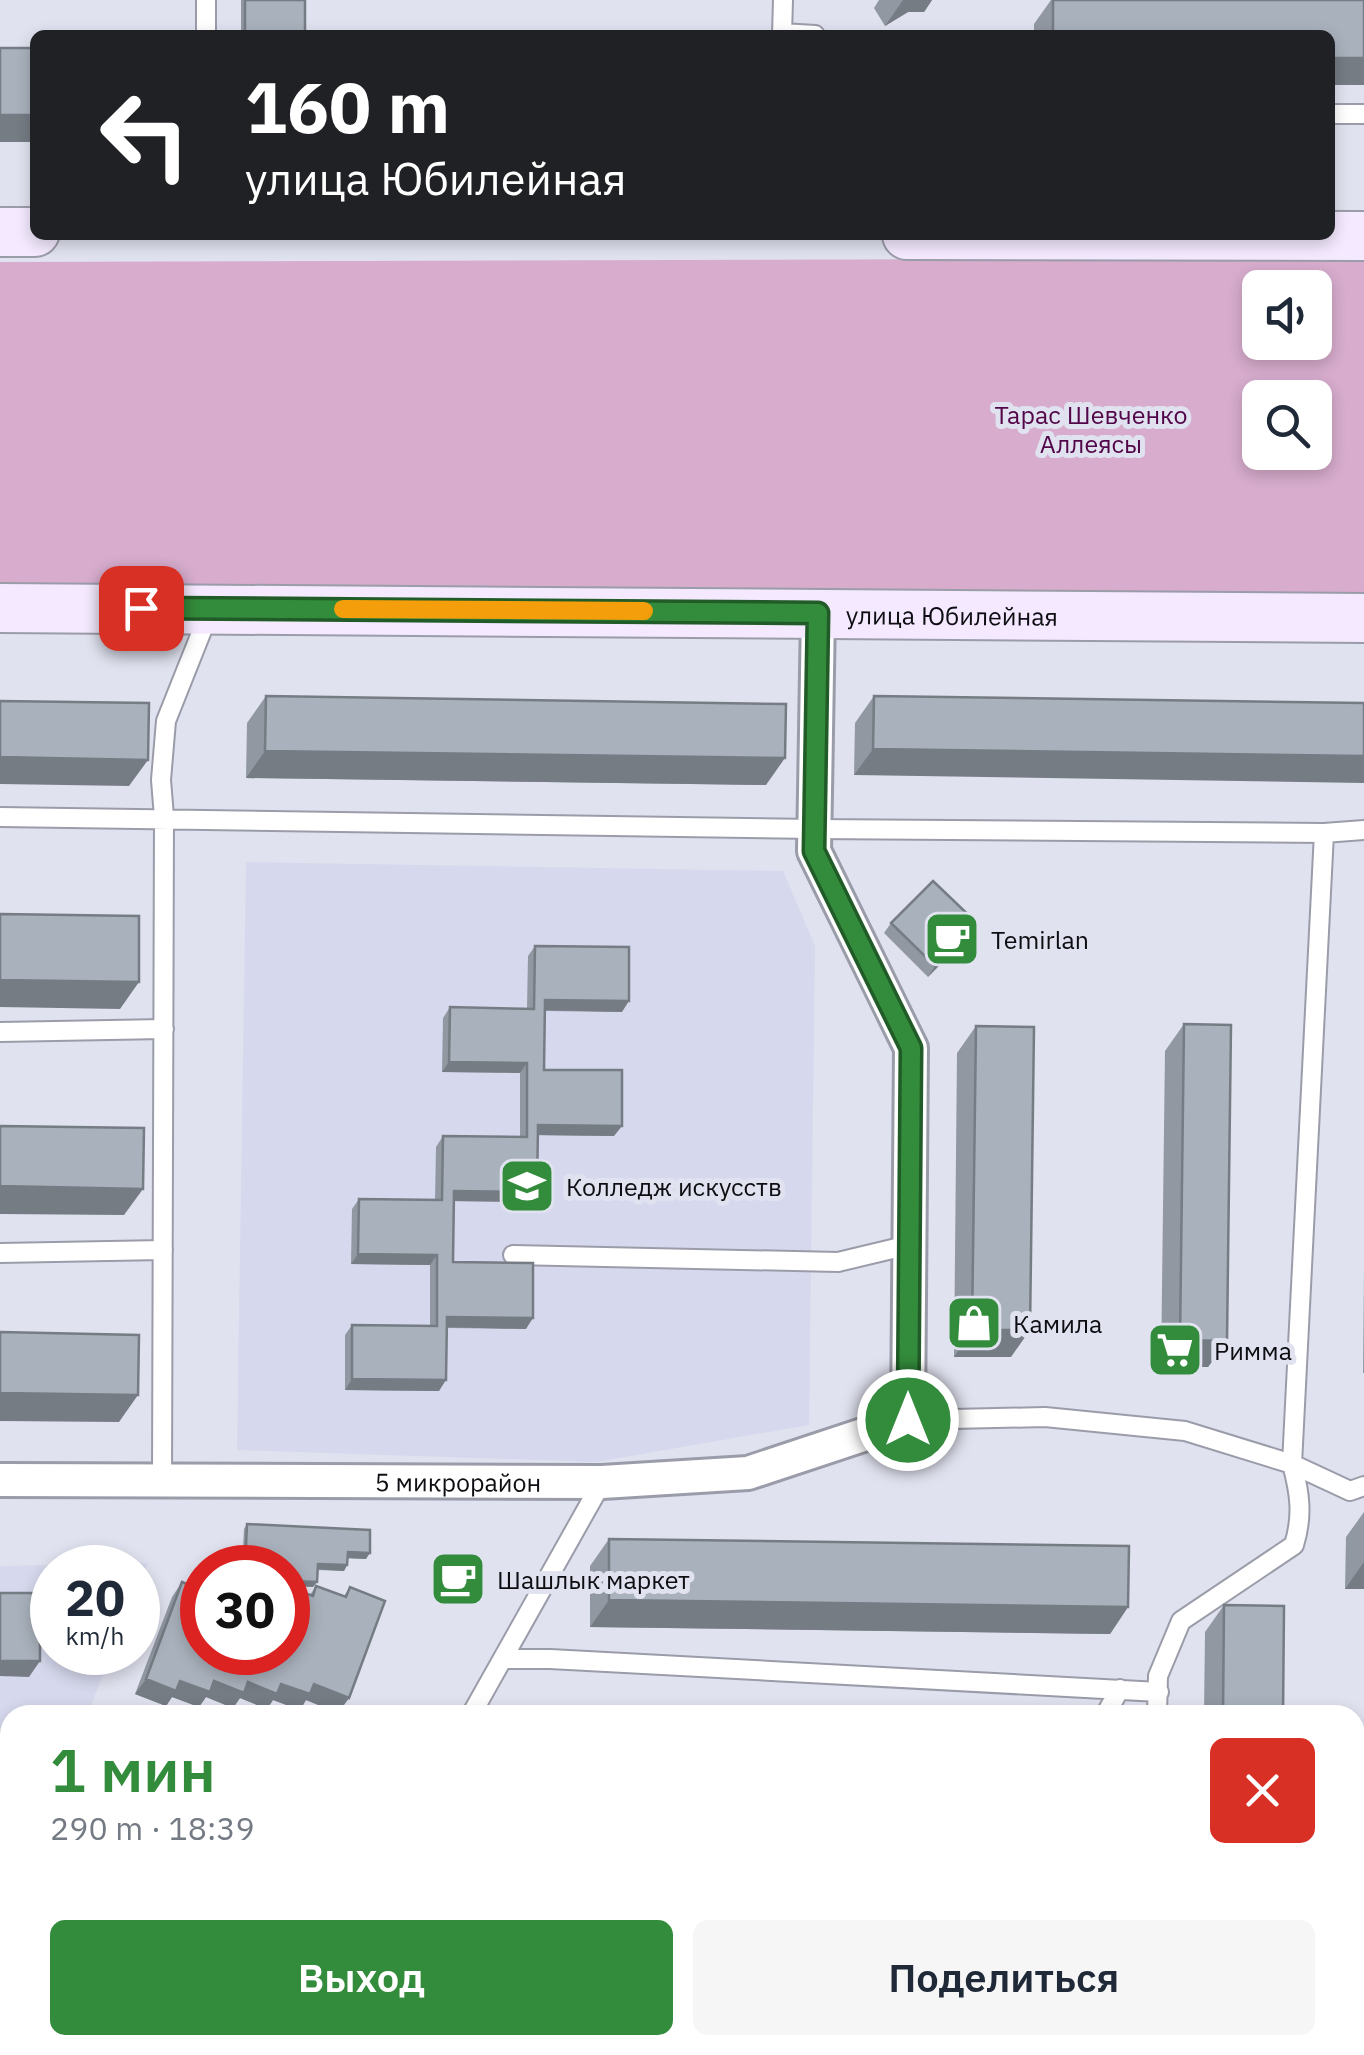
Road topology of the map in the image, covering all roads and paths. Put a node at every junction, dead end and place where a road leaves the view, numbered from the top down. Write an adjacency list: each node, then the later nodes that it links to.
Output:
1 (206, 0): 3 (lane)
2 (783, 0): 4 (lane)
3 (206, 30)
4 (782, 30)
5 (1335, 114): 6 (lane)
6 (1364, 114)
7 (0, 232): 8 (street)
8 (30, 232)
9 (1335, 236): 10 (street)
10 (1364, 236)
11 (0, 608): 12 (street, улица Юбилейная)
12 (211, 608): 13 (street, улица Юбилейная); 16 (lane)
13 (818, 613): 14 (street, улица Юбилейная); 17 (street)
14 (1364, 618)
15 (0, 816): 16 (lane)
16 (164, 818): 17 (lane); 20 (lane)
17 (814, 829): 19 (lane); 22 (street)
18 (1364, 830): 19 (lane)
19 (1324, 833): 27 (lane)
20 (164, 1030): 21 (lane); 23 (lane)
21 (0, 1032)
22 (909, 1244): 25 (lane); 26 (street)
23 (163, 1250): 24 (lane); 29 (lane)
24 (0, 1253)
25 (513, 1255)
26 (908, 1420): 27 (lane); 30 (street, 5 микрорайон)
27 (1292, 1464): 31 (lane); 34 (lane)
28 (0, 1480): 29 (street, 5 микрорайон)
29 (162, 1481): 30 (street, 5 микрорайон)
30 (602, 1482): 32 (lane)
31 (1364, 1486)
32 (502, 1659): 33 (lane); 35 (lane)
33 (1120, 1689): 34 (lane); 36 (lane)
34 (1159, 1692): 37 (lane)
35 (477, 1705)
36 (1111, 1705)
37 (1158, 1705)

